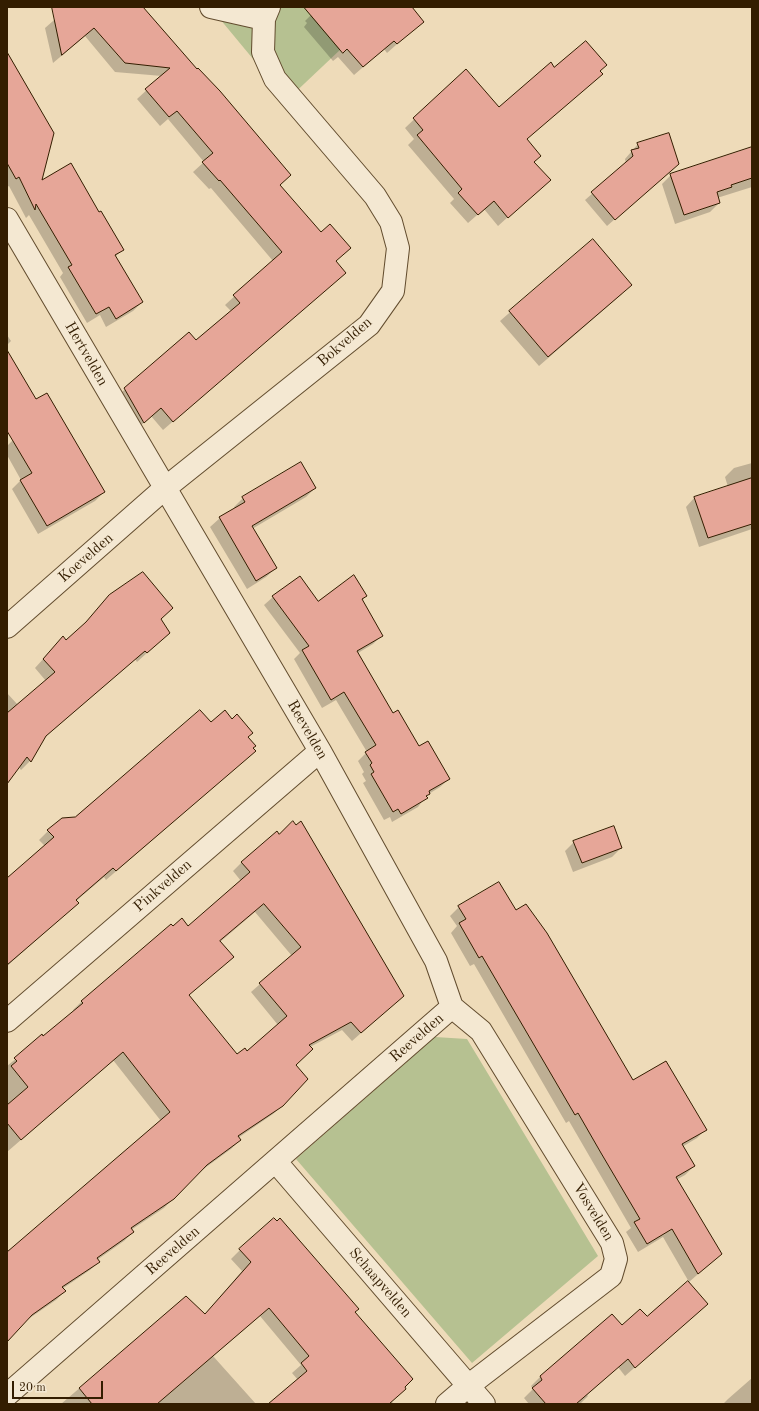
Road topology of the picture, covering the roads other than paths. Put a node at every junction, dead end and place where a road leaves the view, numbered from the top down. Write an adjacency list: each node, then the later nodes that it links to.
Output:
1 (211, 7): 2 (street)
2 (266, 13): 4 (street, Bokvelden)
3 (7, 219): 4 (street, Hertvelden)
4 (164, 489): 5 (street, Koevelden); 6 (street, Reevelden)
5 (7, 627)
6 (320, 751): 7 (street, Reevelden); 8 (street, Pinkvelden)
7 (452, 1007): 9 (street, Reevelden); 10 (street, Vosvelden)
8 (7, 1021)
9 (276, 1162): 10 (street, Schaapvelden); 11 (street, Reevelden)
10 (468, 1386): 12 (street, Vosvelden); 13 (street, Schaapvelden)
11 (7, 1395)
12 (447, 1404)
13 (484, 1404)

